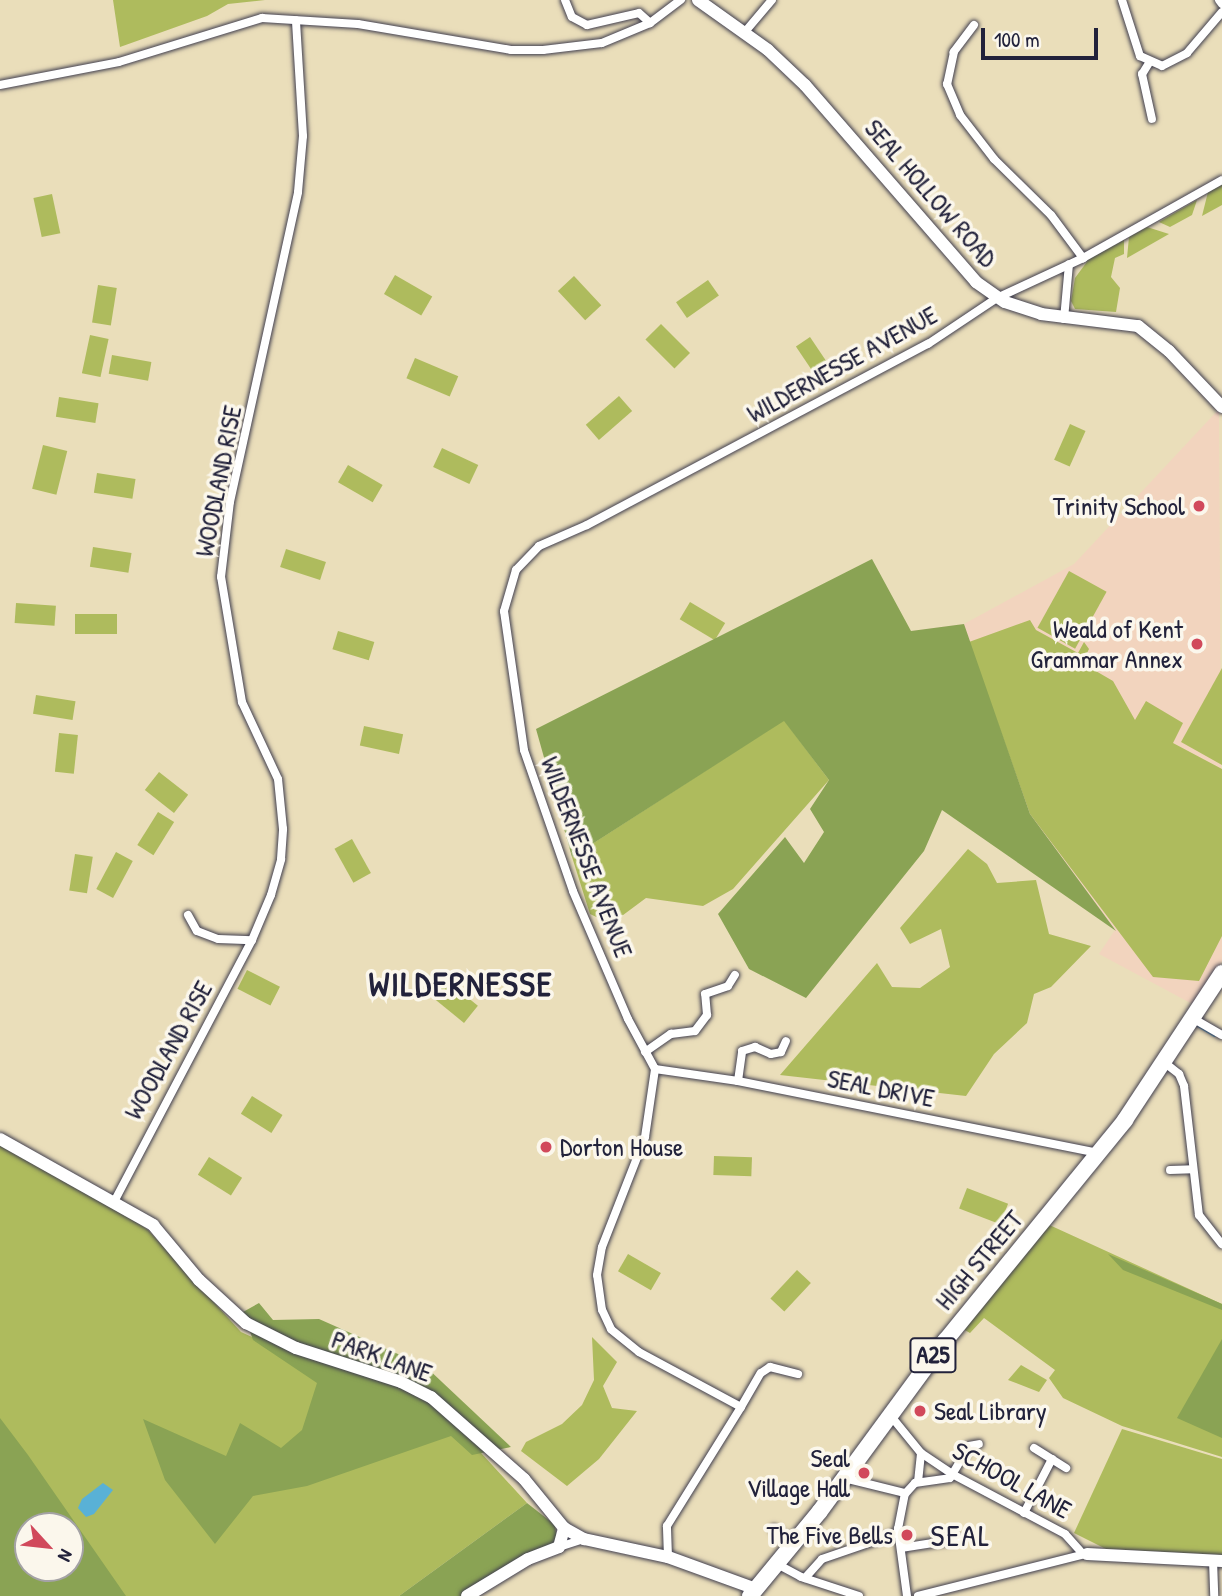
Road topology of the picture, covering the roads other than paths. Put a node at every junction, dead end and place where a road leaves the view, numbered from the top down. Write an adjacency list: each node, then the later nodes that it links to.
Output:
1 (565, 0): 10 (street)
2 (681, 0): 10 (street)
3 (698, 0): 12 (street, SEAL HOLLOW ROAD)
4 (772, 0): 12 (street)
5 (1122, 0): 13 (street)
6 (1219, 0): 7 (street)
7 (1222, 4)
8 (1222, 12): 13 (street)
9 (296, 20): 10 (street); 14 (street); 23 (street, WOODLAND RISE)
10 (650, 23)
11 (974, 25): 17 (street)
12 (744, 33): 19 (street, SEAL HOLLOW ROAD)
13 (1149, 63): 15 (street)
14 (0, 85)
15 (1152, 119)
16 (1222, 180): 17 (street, WILDERNESSE AVENUE)
17 (1083, 258): 18 (street, WILDERNESSE AVENUE)
18 (1069, 264): 19 (street, WILDERNESSE AVENUE); 20 (street)
19 (997, 298): 20 (street, SEAL HOLLOW ROAD); 29 (street, WILDERNESSE AVENUE)
20 (1064, 318): 21 (street, SEAL HOLLOW ROAD)
21 (1222, 407)
22 (188, 915): 23 (street)
23 (252, 940): 37 (street, WOODLAND RISE)
24 (1222, 974): 26 (highway, A25)
25 (735, 975): 29 (street)
26 (1194, 1019): 27 (street); 30 (highway, HIGH STREET / A25)
27 (1222, 1035)
28 (786, 1041): 32 (street)
29 (645, 1052): 31 (street, WILDERNESSE AVENUE)
30 (1165, 1063): 34 (highway, HIGH STREET / A25); 36 (street)
31 (655, 1069): 32 (street, SEAL DRIVE); 40 (street)
32 (738, 1081): 34 (street, SEAL DRIVE)
33 (0, 1139): 37 (street, PARK LANE)
34 (1097, 1153): 41 (highway, HIGH STREET / A25)
35 (1170, 1170): 36 (street)
36 (1193, 1170): 38 (street)
37 (114, 1200): 52 (street, PARK LANE)
38 (1222, 1244)
39 (798, 1374): 40 (street)
40 (741, 1408): 61 (street)
41 (890, 1415): 44 (street, SCHOOL LANE); 48 (highway, HIGH STREET / A25)
42 (979, 1444): 47 (street)
43 (1034, 1448): 45 (street)
44 (921, 1453): 47 (street, SCHOOL LANE); 49 (street)
45 (1052, 1459): 46 (street); 51 (street)
46 (1066, 1468)
47 (952, 1474): 49 (street); 51 (street, SCHOOL LANE)
48 (844, 1478): 50 (street); 57 (highway, HIGH STREET / A25)
49 (918, 1482): 50 (street)
50 (905, 1493): 54 (street)
51 (1024, 1513): 60 (street, SCHOOL LANE)
52 (564, 1528): 55 (street, PARK LANE); 58 (street)
53 (774, 1529): 57 (street)
54 (898, 1533): 59 (street); 64 (street)
55 (584, 1539): 58 (street); 61 (street, PARK LANE)
56 (958, 1539): 59 (street)
57 (794, 1543): 63 (highway, HIGH STREET / A25)
58 (559, 1547): 66 (street)
59 (901, 1548): 68 (street)
60 (1085, 1554): 62 (street); 69 (street)
61 (667, 1557): 65 (street, PARK LANE)
62 (1218, 1560): 70 (street)
63 (777, 1564): 64 (street); 65 (highway, HIGH STREET / A25)
64 (805, 1578): 67 (street)
65 (753, 1592)
66 (467, 1596)
67 (859, 1596)
68 (907, 1596)
69 (918, 1596)
70 (1214, 1596)

